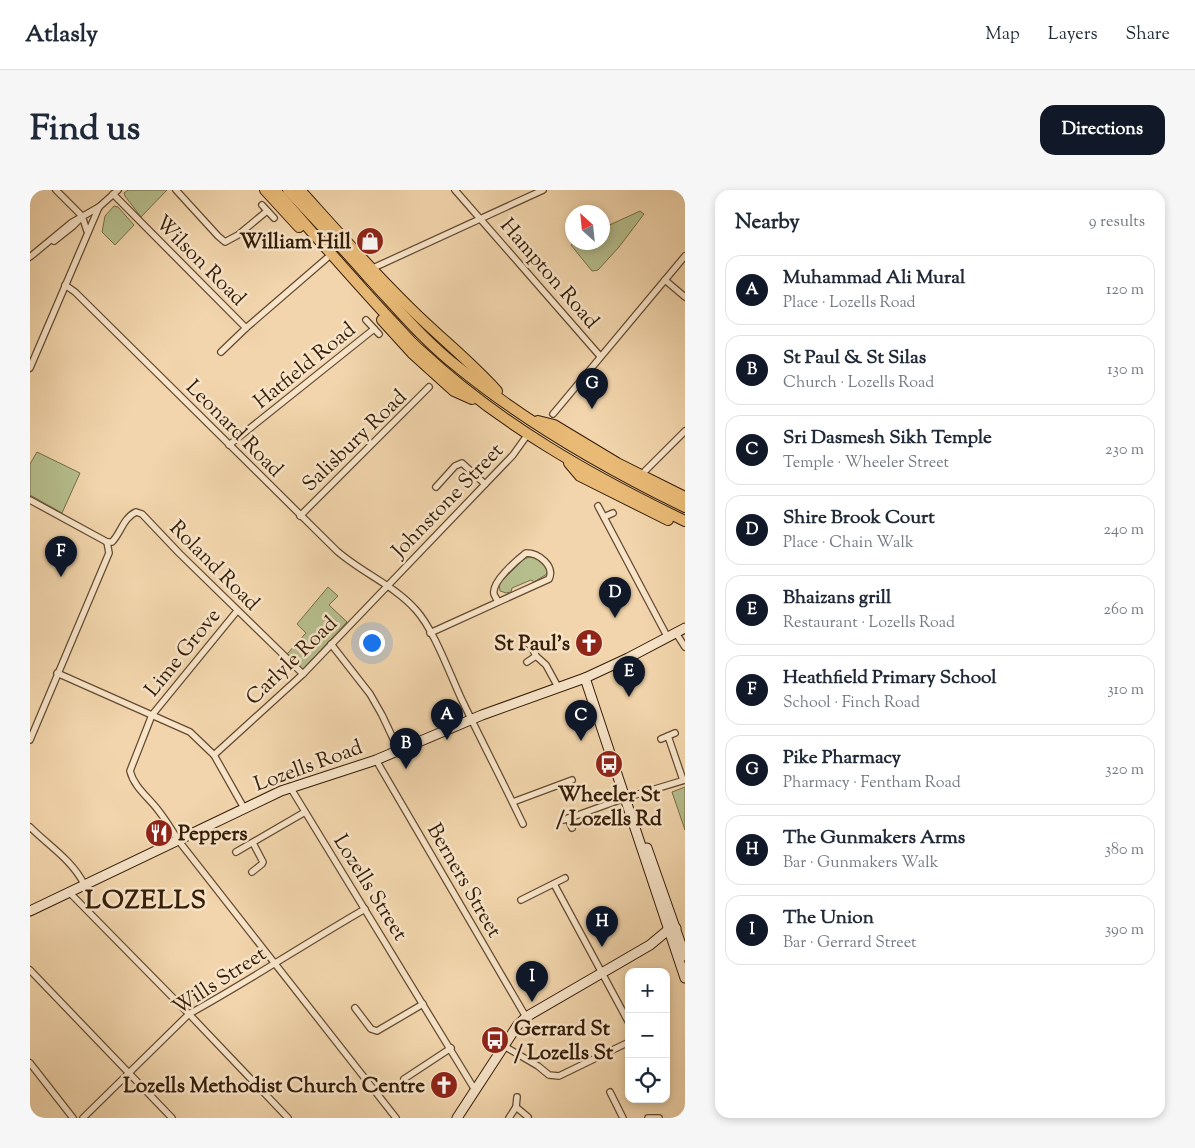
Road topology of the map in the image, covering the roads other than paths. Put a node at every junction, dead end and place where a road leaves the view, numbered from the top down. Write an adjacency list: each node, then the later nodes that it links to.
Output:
1 (56, 190): 13 (street)
2 (176, 190): 12 (street)
3 (265, 190): 19 (highway)
4 (275, 190): 9 (highway)
5 (288, 190): 9 (highway)
6 (455, 190): 15 (street, Hampton Road)
7 (543, 190): 15 (street)
8 (115, 192): 11 (street); 25 (street, Wilson Road)
9 (296, 199): 20 (highway); 30 (highway); 31 (highway)
10 (262, 205): 12 (street)
11 (98, 207): 13 (street); 16 (street)
12 (266, 210): 14 (street)
13 (82, 216): 16 (street); 18 (street)
14 (274, 218)
15 (480, 218): 20 (street); 27 (street, Hampton Road)
16 (88, 231): 22 (street)
17 (685, 256): 21 (street)
18 (30, 257)
19 (327, 258): 25 (street, Wilson Road); 30 (highway)
20 (371, 269): 31 (highway)
21 (665, 280): 23 (street); 27 (street)
22 (65, 285): 28 (street); 36 (street, Leonard Road)
23 (685, 297)
24 (366, 320): 36 (street, Hatfield Road)
25 (246, 328): 26 (street, Wilson Road)
26 (221, 352)
27 (600, 356): 32 (street)
28 (30, 368)
29 (429, 387): 46 (street, Salisbury Road)
30 (488, 406): 35 (highway)
31 (512, 408): 33 (highway)
32 (553, 414)
33 (529, 419): 38 (highway); 44 (highway)
34 (685, 432): 38 (street)
35 (528, 434): 37 (highway); 39 (street, Johnstone Street)
36 (230, 445): 46 (street, Leonard Road)
37 (566, 458): 48 (highway); 49 (highway)
38 (640, 476): 41 (highway)
39 (485, 484): 40 (street); 51 (street, Johnstone Street)
40 (436, 488)
41 (685, 497)
42 (30, 500): 50 (street)
43 (598, 506): 47 (street)
44 (685, 507)
45 (613, 512): 47 (street)
46 (300, 516): 51 (street, Leonard Road)
47 (604, 517): 56 (street)
48 (685, 521)
49 (685, 528)
50 (107, 542): 53 (street, Roland Road); 62 (street)
51 (388, 586): 55 (street, Leonard Road); 58 (street, Carlyle Road)
52 (498, 602): 52 (street); 55 (street)
53 (237, 611): 63 (street, Roland Road); 66 (street, Lime Grove)
54 (685, 628): 56 (main road, Lozells Road)
55 (430, 633): 67 (street, Leonard Road)
56 (672, 635): 59 (street); 64 (main road, Lozells Road)
57 (526, 642): 60 (street)
58 (331, 644): 63 (street, Carlyle Road); 72 (street)
59 (685, 647)
60 (536, 656): 61 (street); 65 (street)
61 (527, 662)
62 (58, 673): 66 (street); 70 (street)
63 (303, 674): 73 (street, Carlyle Road)
64 (585, 678): 65 (main road, Lozells Road); 78 (main road)
65 (558, 687): 67 (main road, Lozells Road)
66 (152, 715): 73 (street); 85 (street, Lime Grove)
67 (471, 720): 72 (main road, Lozells Road); 79 (street, Leonard Road)
68 (674, 733): 69 (street)
69 (668, 736): 71 (street); 76 (street)
70 (31, 737)
71 (661, 739)
72 (399, 751): 74 (main road, Lozells Road)
73 (214, 754): 80 (street)
74 (376, 760): 77 (main road, Lozells Road); 108 (street, Berners Street)
75 (572, 780): 79 (street)
76 (684, 780): 78 (street)
77 (290, 787): 80 (main road, Lozells Road); 81 (street, Lozells Street)
78 (625, 798): 84 (street); 96 (main road); 96 (main road)
79 (513, 802): 82 (street, Leonard Road)
80 (244, 808): 85 (main road, Lozells Road)
81 (305, 812): 86 (street); 94 (street, Lozells Street)
82 (523, 824)
83 (30, 828): 90 (street)
84 (572, 828)
85 (178, 840): 90 (main road, Lozells Road); 100 (street)
86 (253, 843): 87 (street); 88 (street)
87 (236, 852)
88 (252, 872)
89 (565, 878): 91 (street)
90 (84, 884): 92 (main road, Lozells Road)
91 (554, 884): 93 (street); 102 (street)
92 (69, 892): 95 (main road, Lozells Road); 106 (street)
93 (521, 900)
94 (365, 908): 100 (street, Wills Street); 104 (street, Lozells Street)
95 (30, 911)
96 (672, 929): 97 (main road); 98 (main road); 99 (main road)
97 (672, 939): 98 (main road); 103 (main road)
98 (650, 945): 102 (main road)
99 (685, 956)
100 (275, 962): 106 (street, Wills Street); 123 (street)
101 (30, 970): 113 (street)
102 (602, 974): 107 (street); 108 (main road)
103 (685, 978)
104 (423, 1004): 105 (street); 111 (street, Lozells Street)
105 (355, 1008)
106 (189, 1014): 113 (street, Wills Street); 122 (street)
107 (625, 1016)
108 (526, 1017): 110 (main road)
109 (625, 1044): 110 (street)
110 (504, 1046): 115 (main road)
111 (451, 1048): 114 (street); 115 (street, Lozells Street)
112 (30, 1063): 119 (street)
113 (129, 1072): 120 (street, Wills Street); 121 (street)
114 (404, 1079)
115 (475, 1090): 124 (main road)
116 (610, 1092): 127 (street)
117 (517, 1097): 118 (street)
118 (516, 1107): 125 (street); 126 (street)
119 (73, 1118)
120 (83, 1118)
121 (172, 1118)
122 (288, 1118)
123 (396, 1118)
124 (457, 1118)
125 (509, 1118)
126 (528, 1118)
127 (623, 1118)
128 (648, 1118): 129 (street)
129 (659, 1118)

